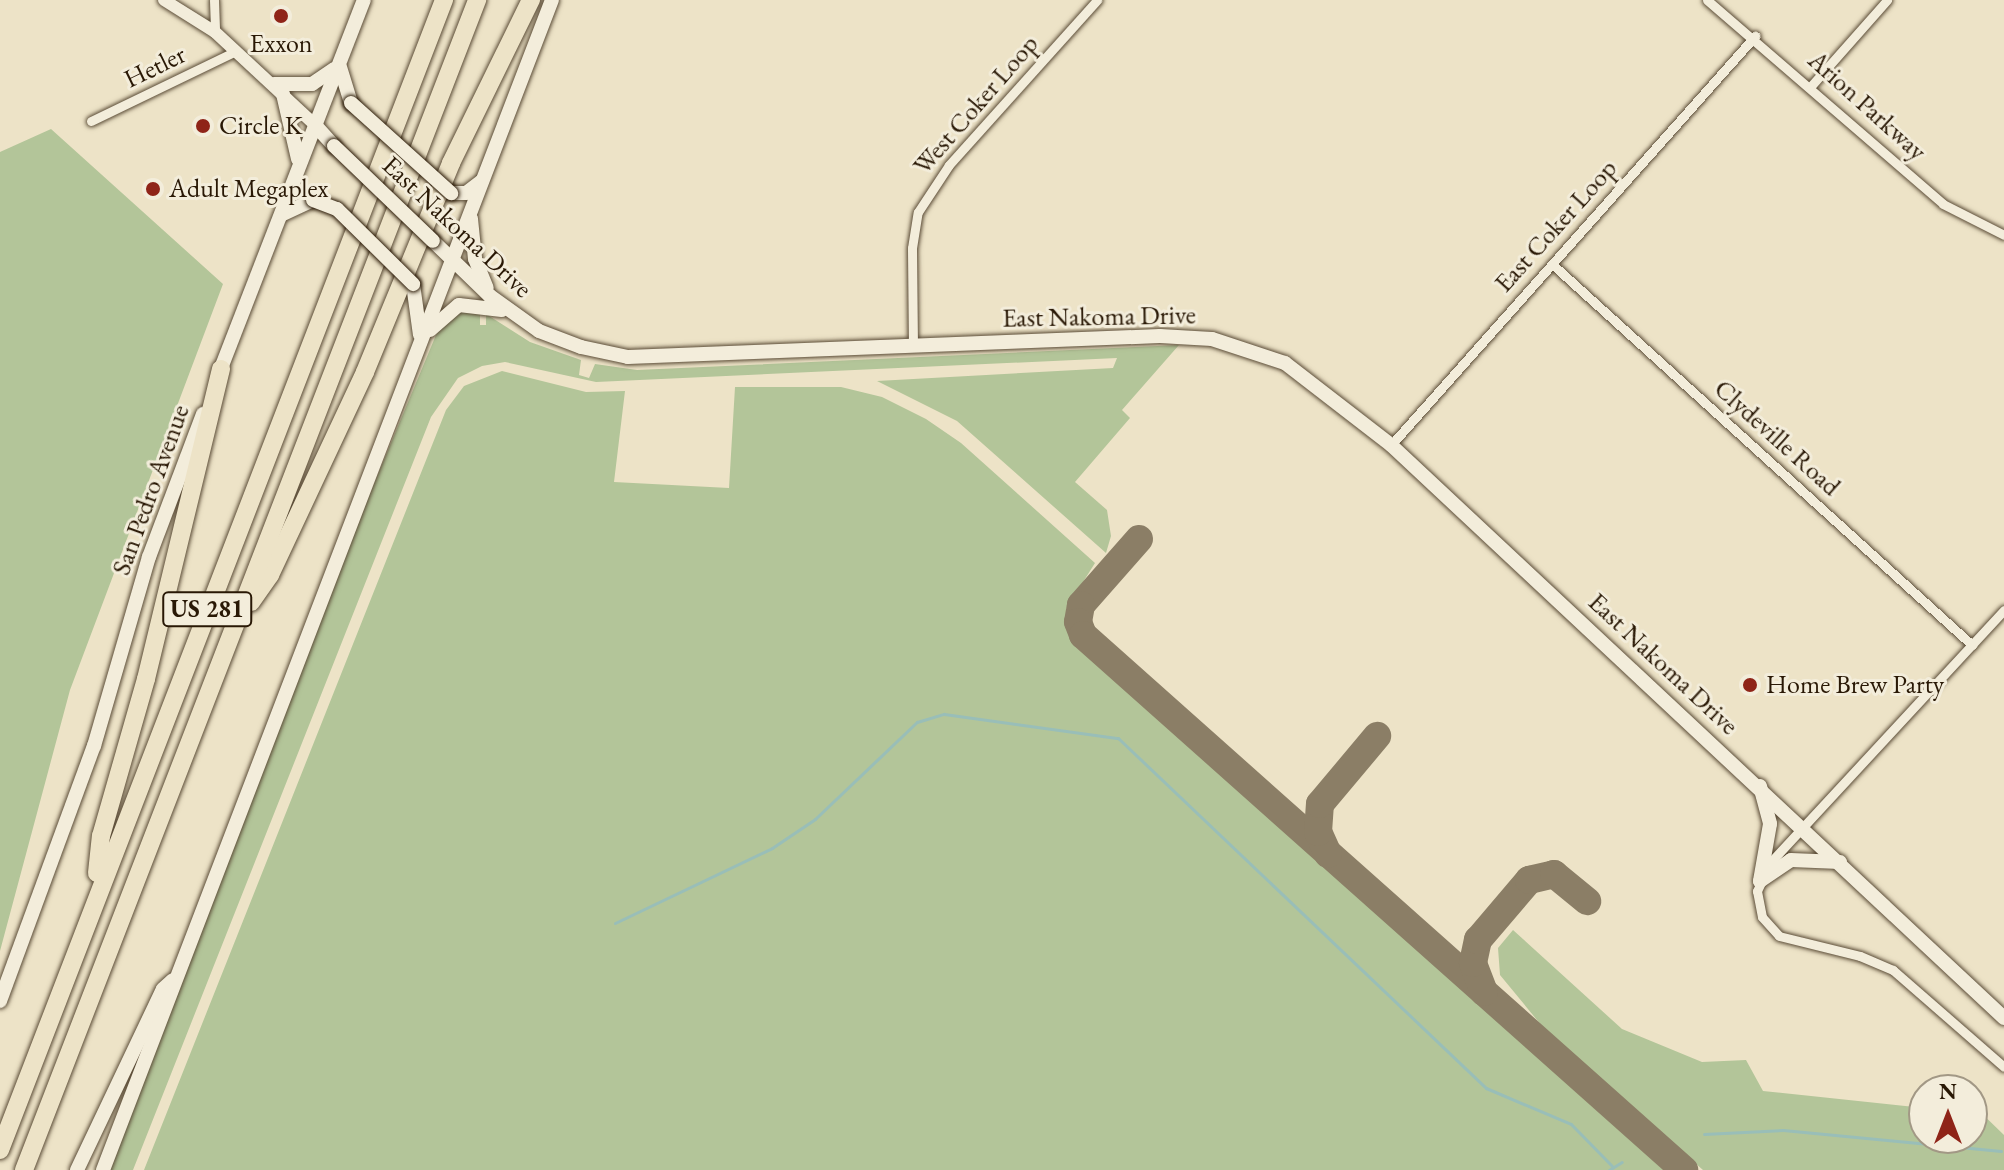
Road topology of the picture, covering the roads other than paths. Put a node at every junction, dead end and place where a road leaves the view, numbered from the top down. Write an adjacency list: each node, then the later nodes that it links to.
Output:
1 (165, 0): 11 (street, East Nakoma Drive)
2 (214, 0): 11 (street)
3 (364, 0): 14 (main road, San Pedro Avenue)
4 (444, 0): 39 (highway, US 281)
5 (477, 0): 33 (highway, US 281)
6 (531, 0): 33 (highway)
7 (552, 0): 20 (main road)
8 (1097, 0): 29 (street, West Coker Loop)
9 (1707, 0): 12 (street, Arion Parkway)
10 (1887, 0): 15 (street)
11 (215, 32): 13 (street, East Nakoma Drive)
12 (1755, 36): 15 (street, Arion Parkway); 25 (street, East Coker Loop)
13 (236, 51): 16 (street, East Nakoma Drive); 17 (street, Hetler)
14 (339, 62): 16 (main road); 18 (main road, San Pedro Avenue); 20 (main road, bridge)
15 (1811, 86): 23 (street, Arion Parkway)
16 (278, 89): 18 (street, East Nakoma Drive); 19 (main road)
17 (91, 121)
18 (315, 125): 19 (main road, San Pedro Avenue); 24 (main road, East Nakoma Drive, bridge)
19 (296, 175): 22 (main road, San Pedro Avenue)
20 (483, 180): 21 (main road)
21 (471, 210): 24 (main road); 26 (main road)
22 (280, 216): 28 (main road, bridge); 30 (main road, San Pedro Avenue)
23 (2004, 235)
24 (453, 261): 26 (main road, East Nakoma Drive); 28 (main road)
25 (1552, 264): 31 (street, East Coker Loop); 34 (street, Clydeville Road)
26 (490, 296): 27 (main road, East Nakoma Drive)
27 (514, 314): 28 (main road); 29 (main road, East Nakoma Drive)
28 (420, 344): 40 (main road)
29 (913, 346): 31 (main road, East Nakoma Drive)
30 (221, 369): 39 (highway); 41 (main road, San Pedro Avenue)
31 (1391, 445): 35 (main road, East Nakoma Drive)
32 (2004, 610): 34 (street)
33 (235, 626): 45 (highway, US 281)
34 (1972, 645): 36 (street)
35 (1760, 786): 36 (main road, East Nakoma Drive); 38 (main road)
36 (1803, 826): 37 (main road, East Nakoma Drive); 38 (street)
37 (1842, 863): 38 (main road); 42 (main road, East Nakoma Drive)
38 (1760, 881): 43 (street)
39 (95, 896): 44 (highway, US 281)
40 (173, 980): 46 (main road); 47 (main road)
41 (0, 1001)
42 (2004, 1018)
43 (2004, 1067)
44 (0, 1150)
45 (24, 1170)
46 (77, 1170)
47 (103, 1170)

